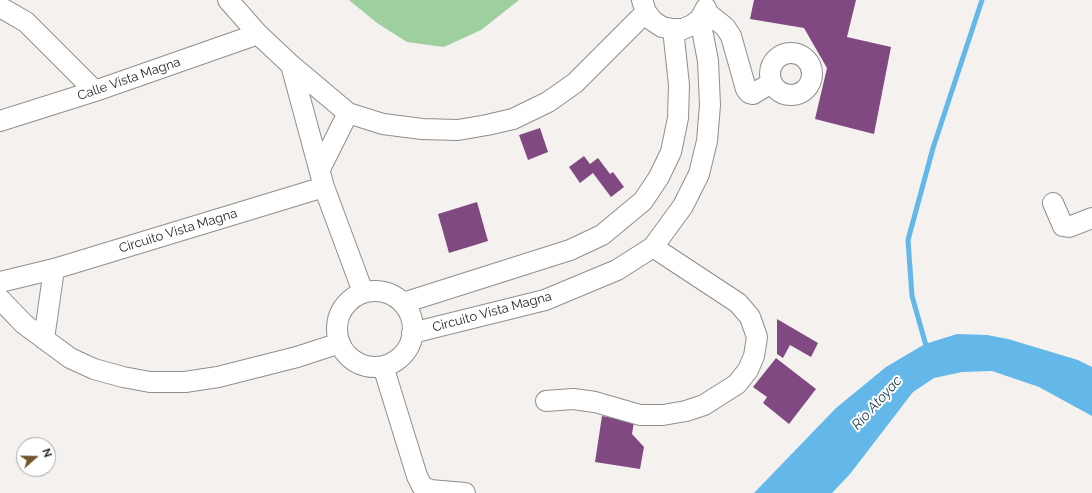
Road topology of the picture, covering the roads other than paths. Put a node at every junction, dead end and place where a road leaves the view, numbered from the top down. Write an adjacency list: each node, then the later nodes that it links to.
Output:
1 (228, 0): 6 (street)
2 (644, 6): 5 (street); 10 (street)
3 (0, 7): 9 (street)
4 (704, 10): 5 (street); 8 (street); 15 (street, Circuito Vista Magna)
5 (673, 29): 20 (street)
6 (258, 34): 7 (street); 9 (street, Calle Vista Magna)
7 (291, 65): 10 (street); 12 (street)
8 (771, 83)
9 (95, 91): 11 (street, Calle Vista Magna)
10 (348, 113): 12 (street)
11 (0, 121)
12 (322, 178): 16 (street, Circuito Vista Magna); 18 (street)
13 (1053, 203): 14 (street)
14 (1092, 218)
15 (653, 247): 21 (street, Circuito Vista Magna); 25 (street)
16 (54, 269): 17 (street, Circuito Vista Magna); 22 (street)
17 (0, 282)
18 (363, 292): 20 (street); 23 (street)
19 (0, 299): 22 (street)
20 (403, 303): 21 (street)
21 (412, 333): 24 (street)
22 (44, 340): 23 (street)
23 (340, 344): 24 (street)
24 (383, 366): 26 (street)
25 (546, 401)
26 (465, 493)

